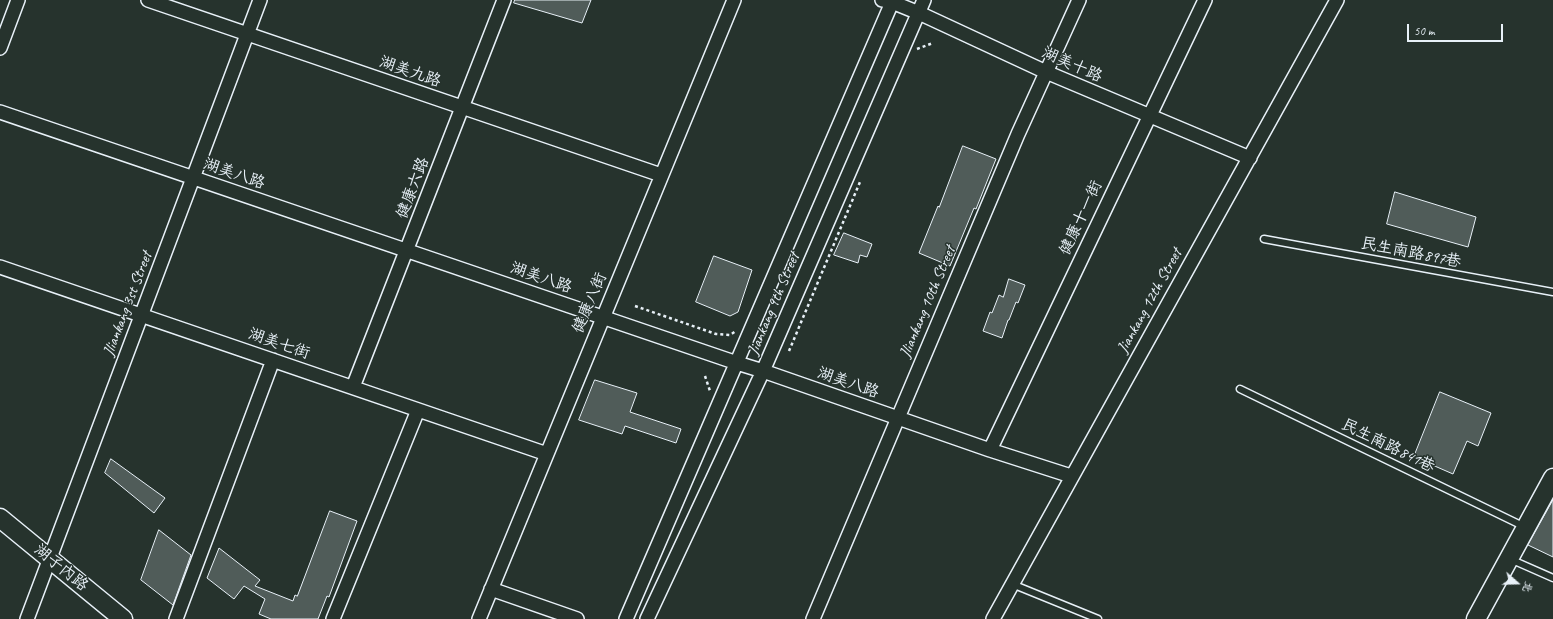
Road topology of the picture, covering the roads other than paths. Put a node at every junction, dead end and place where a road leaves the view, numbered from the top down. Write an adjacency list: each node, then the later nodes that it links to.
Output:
1 (18, 0): 13 (street)
2 (148, 0): 12 (street, 湖美九路)
3 (260, 0): 12 (street, Jliankang 3st Street)
4 (504, 0): 15 (street, 健康六路)
5 (734, 0): 19 (street, 健康八街)
6 (924, 0): 11 (street, Jiankang 9th Street)
7 (1079, 0): 14 (street, Jliankang 10th Street)
8 (1205, 0): 17 (street, 健康十一街)
9 (1337, 0): 18 (street, Jiankang 12th Street)
10 (889, 1): 11 (street, 湖美十路); 28 (street)
11 (918, 13): 14 (street, 湖美十路); 29 (street, Jiankang 9th Street)
12 (247, 34): 15 (street, 湖美九路); 20 (street, Jliankang 3st Street)
13 (0, 48)
14 (1046, 72): 17 (street, 湖美十路); 33 (street, Jliankang 10th Street)
15 (462, 108): 19 (street, 湖美九路); 22 (street, 健康六路)
16 (0, 112): 20 (street, 湖美八路)
17 (1148, 116): 18 (street, 湖美十路); 34 (street, 健康十一街)
18 (1250, 158): 36 (street, Jiankang 12th Street)
19 (661, 175): 26 (street, 健康八街)
20 (194, 178): 22 (street, 湖美八路); 25 (street, Jliankang 3st Street)
21 (1264, 239): 24 (lane, 民生南路897巷)
22 (406, 251): 26 (street, 湖美八路); 30 (street, 健康六路)
23 (0, 267): 25 (street, 湖美七街)
24 (1553, 292)
25 (142, 315): 27 (street, 湖美七街); 40 (street, Jliankang 3st Street)
26 (603, 317): 28 (street, 湖美八路); 35 (street, 健康八街)
27 (273, 360): 30 (street, 湖美七街); 48 (street)
28 (736, 363): 29 (street, 湖美八路); 52 (street)
29 (763, 371): 33 (street, 湖美八路); 53 (street, Jiankang 9th Street)
30 (353, 388): 32 (street, 湖美七街)
31 (1240, 389): 39 (lane, 民生南路841巷)
32 (418, 410): 35 (street, 湖美七街); 49 (street)
33 (898, 418): 34 (street, 湖美八路); 54 (street, Jliankang 10th Street)
34 (990, 450): 36 (street, 湖美八路)
35 (547, 454): 44 (street, 健康八街)
36 (1071, 476): 43 (street, Jiankang 12th Street)
37 (1553, 478): 39 (main road)
38 (0, 518): 40 (main road, 湖子內路)
39 (1525, 527): 41 (main road)
40 (50, 559): 46 (street, Jliankang 3st Street); 47 (main road, 湖子內路)
41 (1508, 559): 42 (lane); 58 (main road)
42 (1553, 578)
43 (1012, 584): 45 (lane); 55 (street, Jiankang 12th Street)
44 (491, 589): 50 (street, 健康八街); 51 (street)
45 (1080, 612): 56 (lane); 57 (lane)
46 (27, 619)
47 (123, 619)
48 (176, 619)
49 (333, 619)
50 (478, 619)
51 (577, 619)
52 (626, 619)
53 (647, 619)
54 (813, 619)
55 (993, 619)
56 (1076, 619)
57 (1098, 619)
58 (1476, 619)

